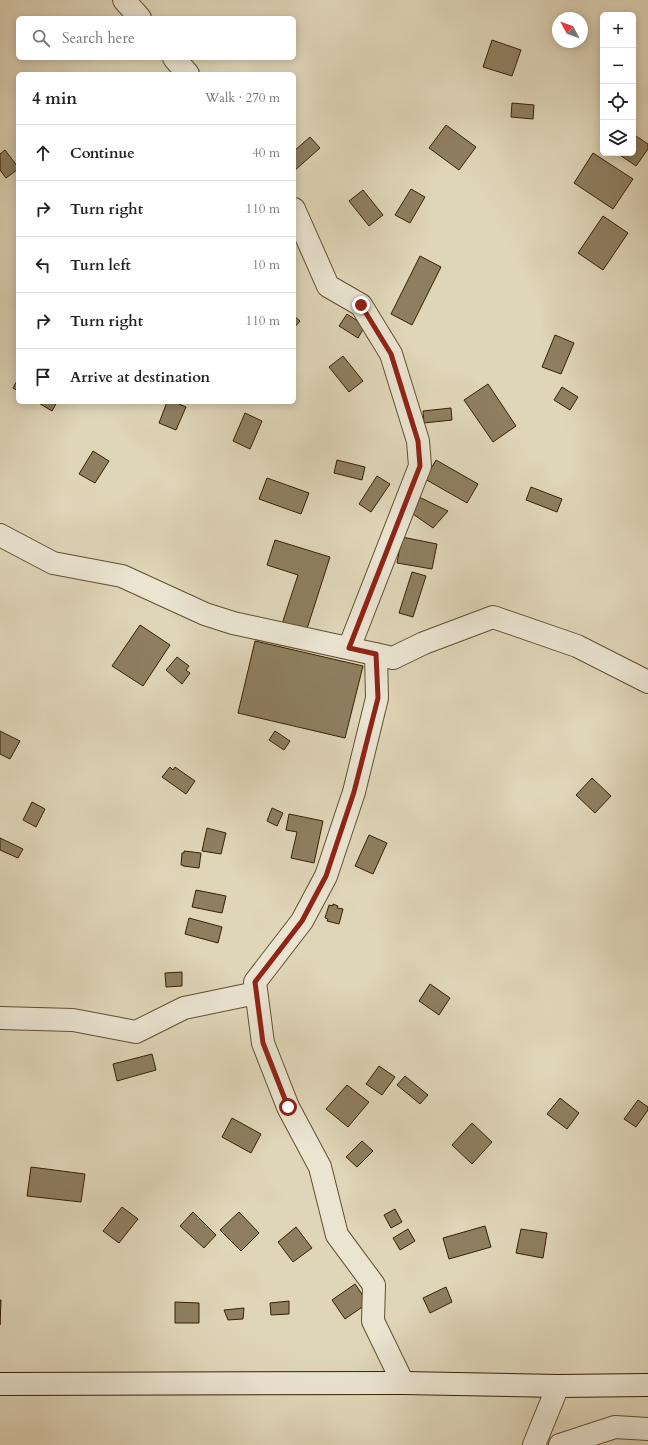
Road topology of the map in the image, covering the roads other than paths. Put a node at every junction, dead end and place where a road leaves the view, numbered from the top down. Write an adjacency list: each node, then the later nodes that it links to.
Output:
1 (124, 0): 2 (street)
2 (138, 16)
3 (176, 60): 4 (street)
4 (186, 72)
5 (296, 214): 7 (street)
6 (0, 535): 7 (street)
7 (349, 648): 8 (street)
8 (376, 654): 9 (street); 10 (street)
9 (648, 682)
10 (256, 993): 11 (street); 12 (street)
11 (0, 1018)
12 (403, 1383): 13 (street); 15 (street)
13 (0, 1384)
14 (648, 1385): 15 (street)
15 (558, 1386): 17 (street)
16 (648, 1428): 18 (street)
17 (534, 1445)
18 (560, 1445)

